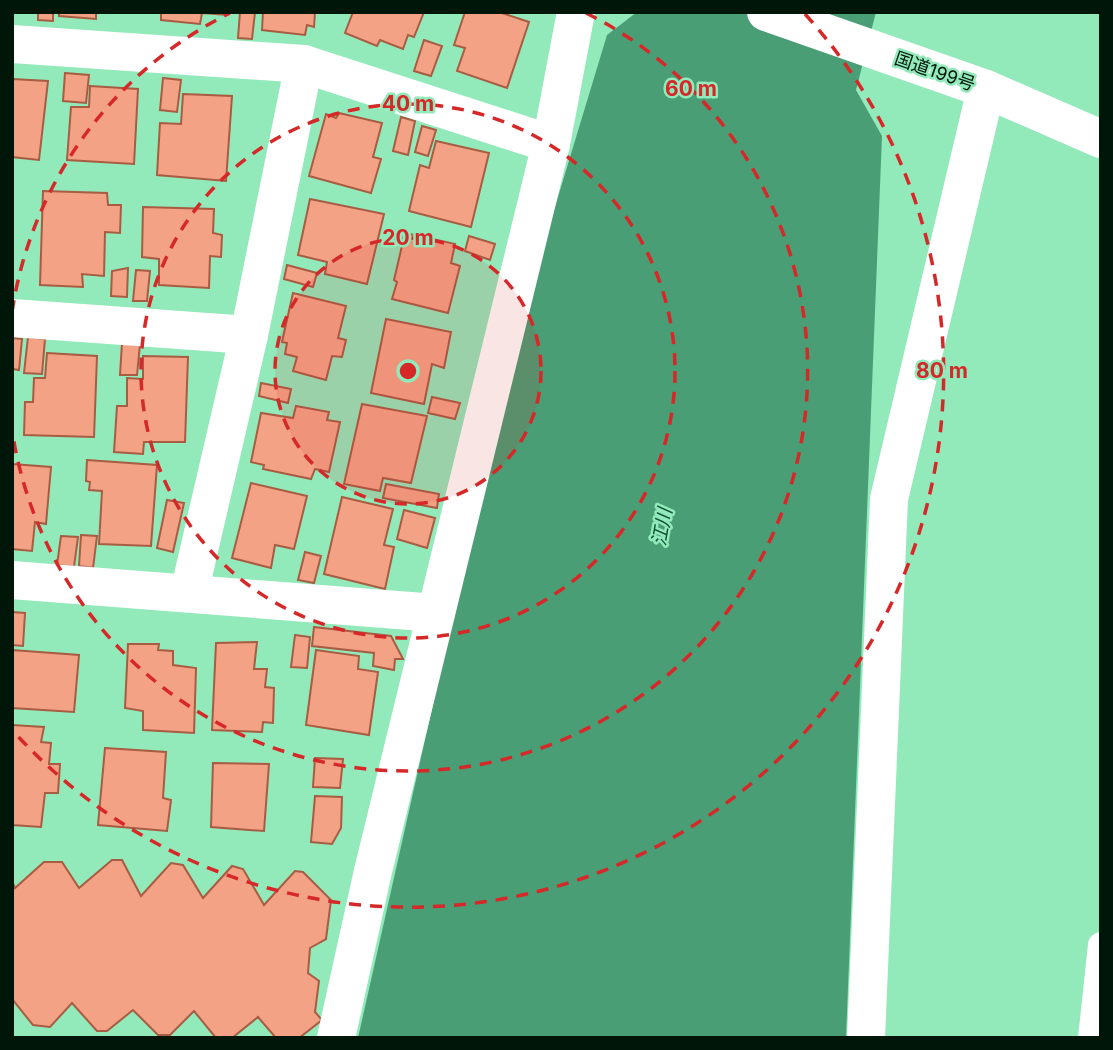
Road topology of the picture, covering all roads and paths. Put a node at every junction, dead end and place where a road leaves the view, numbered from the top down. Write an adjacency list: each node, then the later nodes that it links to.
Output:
1 (576, 12): 7 (main road)
2 (766, 12): 5 (main road, 国道199号)
3 (12, 44): 4 (main road)
4 (304, 64): 7 (main road); 9 (main road)
5 (971, 84): 6 (main road, 国道199号); 15 (main road)
6 (1101, 139)
7 (551, 144): 12 (main road)
8 (12, 318): 9 (main road)
9 (249, 335): 11 (main road)
10 (12, 580): 11 (main road)
11 (189, 593): 12 (main road)
12 (436, 613): 14 (main road)
13 (1101, 945): 16 (lane)
14 (336, 1038)
15 (866, 1038)
16 (1091, 1038)

